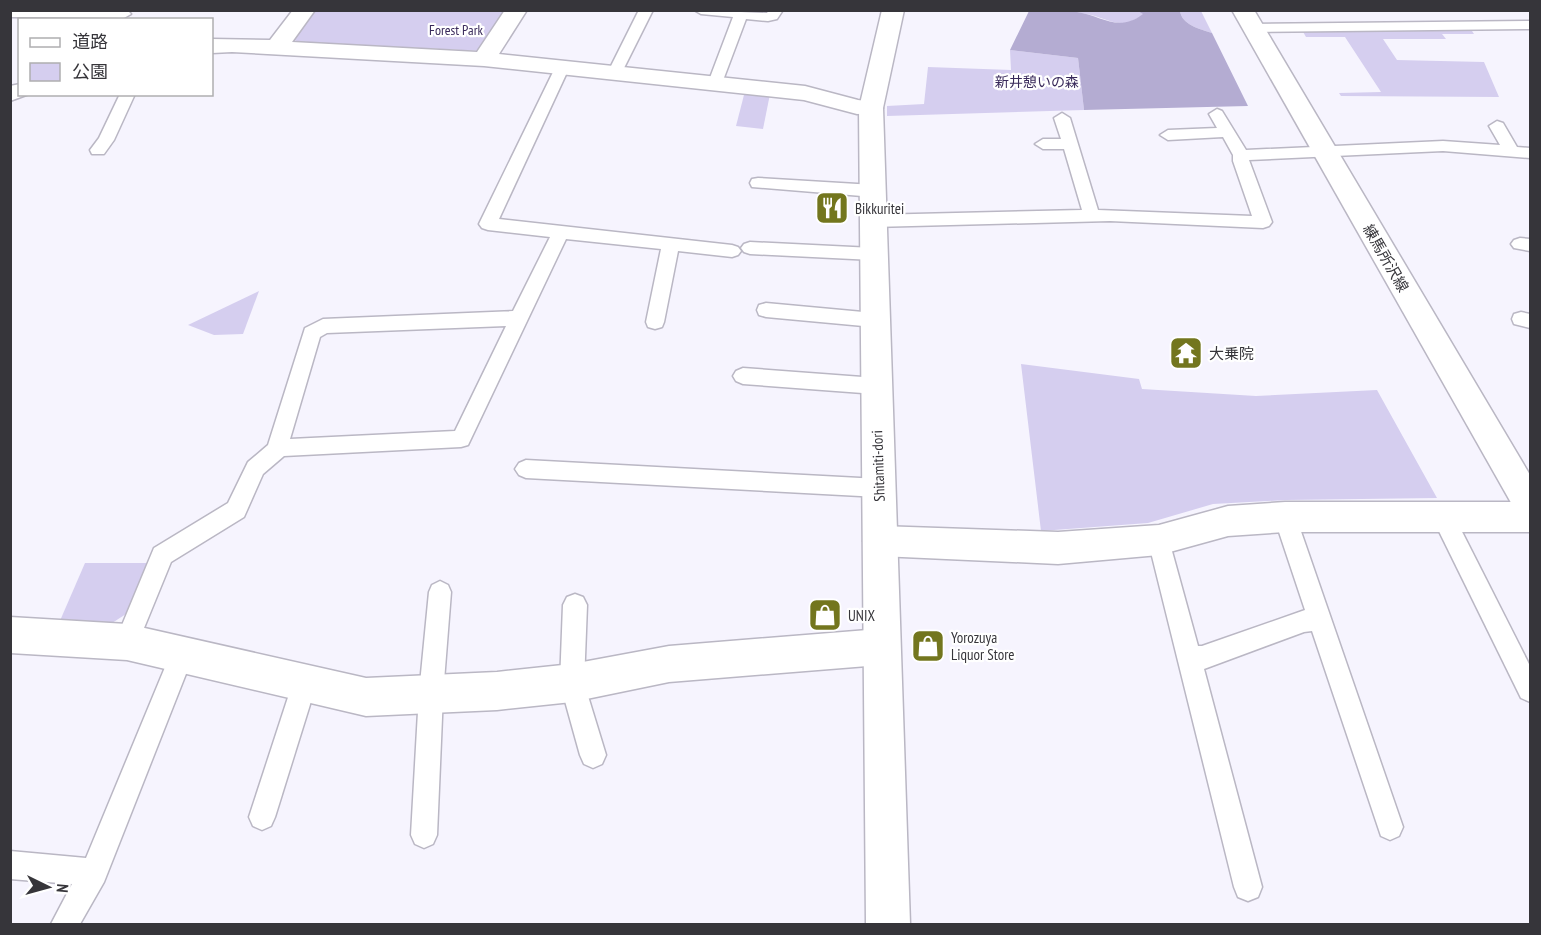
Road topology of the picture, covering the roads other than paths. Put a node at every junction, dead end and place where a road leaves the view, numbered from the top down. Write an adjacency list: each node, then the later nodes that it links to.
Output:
1 (305, 10): 13 (street)
2 (516, 10): 14 (street)
3 (646, 10): 16 (lane)
4 (701, 10): 8 (lane)
5 (776, 10): 8 (lane)
6 (893, 10): 19 (street, Shitamiti-dori)
7 (10, 13): 9 (lane)
8 (741, 14): 17 (lane)
9 (123, 15)
10 (1248, 19): 11 (lane); 29 (street, 練馬所沢線)
11 (1530, 25)
12 (213, 46): 13 (street)
13 (276, 48): 14 (street)
14 (484, 59): 15 (street)
15 (562, 68): 16 (street); 35 (lane)
16 (614, 74): 17 (street)
17 (715, 83): 19 (street)
18 (127, 96): 27 (lane)
19 (871, 108): 33 (street, Shitamiti-dori)
20 (1217, 114): 23 (lane)
21 (1062, 118): 26 (lane)
22 (1497, 126): 28 (lane)
23 (1227, 132): 24 (lane); 31 (lane)
24 (1168, 135)
25 (1042, 144): 26 (lane)
26 (1070, 144): 34 (lane)
27 (98, 150)
28 (1511, 151): 29 (lane); 30 (lane)
29 (1325, 152): 31 (lane); 49 (street, 練馬所沢線)
30 (1530, 153)
31 (1241, 155): 34 (lane)
32 (758, 183): 33 (lane)
33 (873, 206): 34 (lane); 39 (street, Shitamiti-dori)
34 (1092, 216)
35 (560, 232): 36 (lane); 41 (lane)
36 (671, 244): 38 (lane); 43 (lane)
37 (750, 248): 39 (lane)
38 (732, 251)
39 (873, 254): 42 (street, Shitamiti-dori)
40 (766, 310): 42 (lane)
41 (520, 318): 46 (lane); 46 (lane)
42 (874, 320): 45 (street, Shitamiti-dori)
43 (655, 322)
44 (743, 376): 45 (lane)
45 (876, 386): 48 (street, Shitamiti-dori)
46 (279, 448): 59 (lane)
47 (526, 469): 48 (lane)
48 (879, 488): 54 (street, Shitamiti-dori)
49 (1530, 505)
50 (1530, 516): 52 (street)
51 (1285, 517): 52 (street); 53 (street); 57 (lane)
52 (1443, 517): 65 (lane)
53 (1159, 540): 54 (street); 62 (lane)
54 (880, 541): 60 (street, Shitamiti-dori)
55 (440, 592): 66 (lane)
56 (575, 605): 64 (lane)
57 (1320, 620): 62 (lane); 69 (lane)
58 (10, 635): 59 (street)
59 (127, 642): 61 (street)
60 (880, 646): 64 (street); 75 (street, Shitamiti-dori)
61 (181, 656): 63 (street); 72 (lane)
62 (1189, 658): 73 (lane)
63 (305, 682): 66 (street); 68 (lane)
64 (572, 683): 66 (street); 67 (lane)
65 (1530, 690)
66 (431, 694): 70 (lane)
67 (593, 755)
68 (262, 817)
69 (1390, 827)
70 (424, 835)
71 (10, 865): 72 (lane)
72 (94, 872): 74 (lane)
73 (1248, 887)
74 (65, 924)
75 (888, 924)

